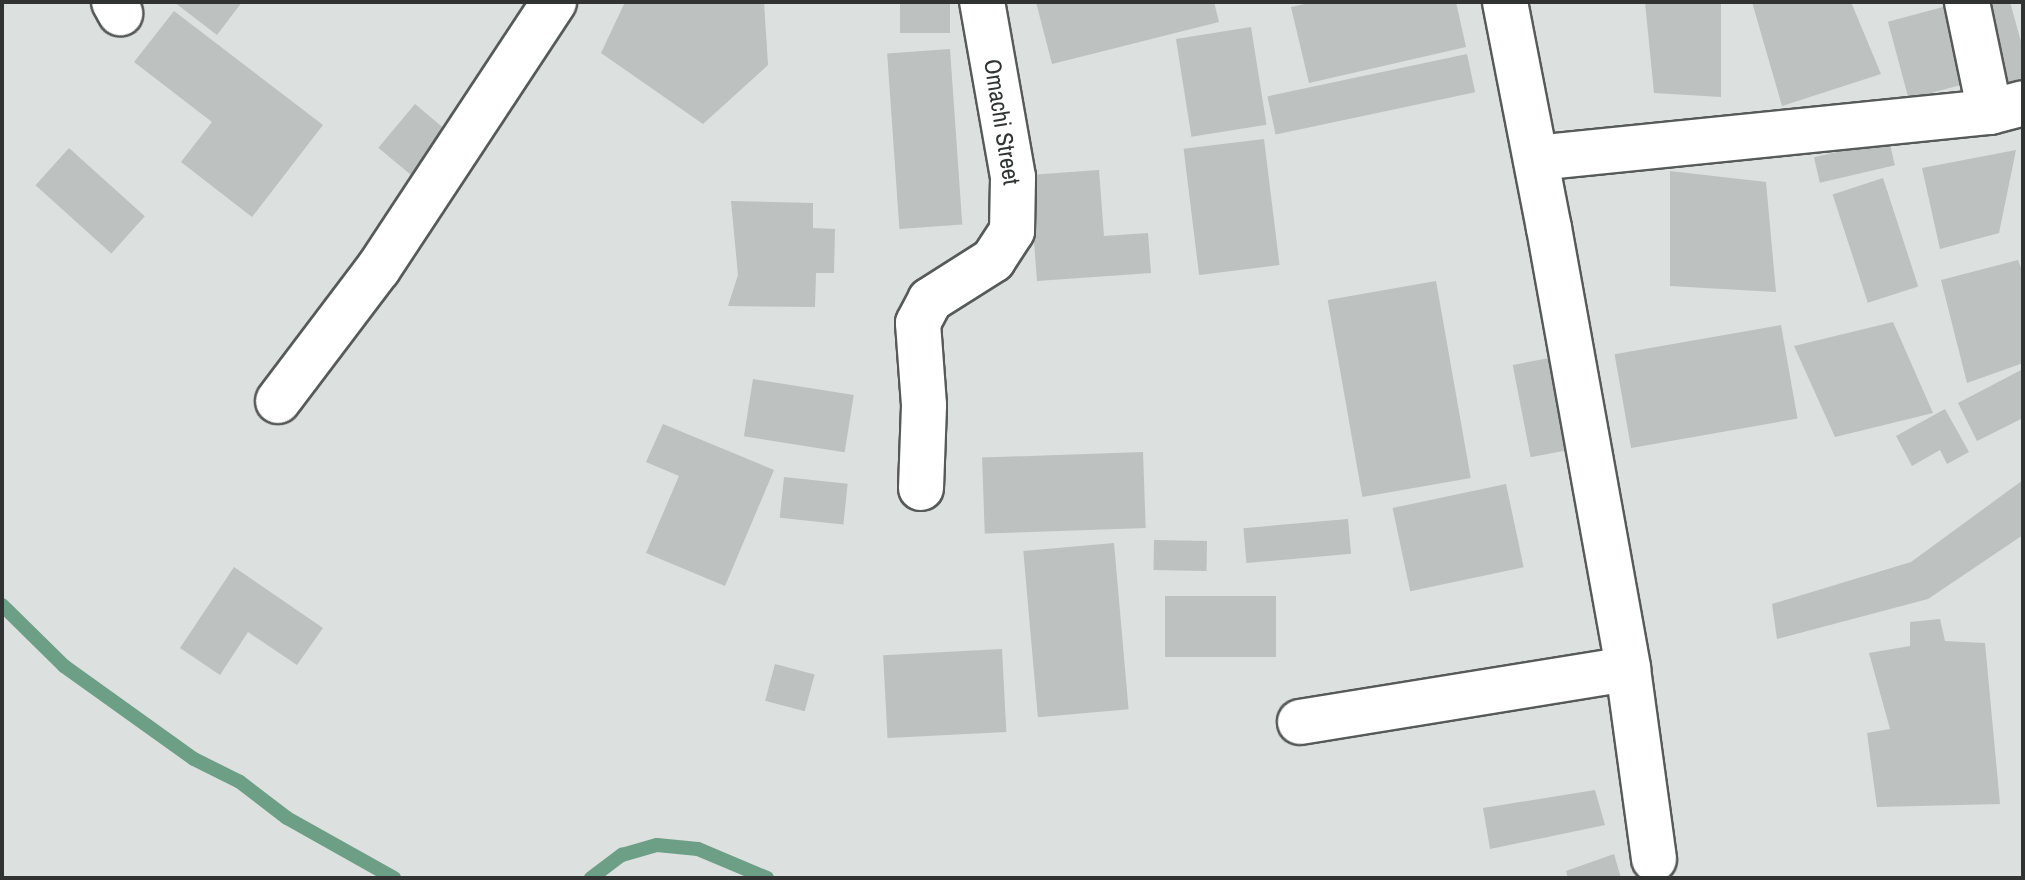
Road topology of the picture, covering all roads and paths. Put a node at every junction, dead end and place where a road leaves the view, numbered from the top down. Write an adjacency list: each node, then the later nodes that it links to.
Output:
1 (554, 2): 7 (street)
2 (982, 2): 8 (street, Omachi Street)
3 (1505, 2): 6 (street)
4 (1967, 2): 5 (street)
5 (2006, 108): 6 (street)
6 (1536, 158): 9 (street)
7 (278, 401)
8 (921, 488)
9 (1628, 669): 10 (street); 11 (street)
10 (1300, 722)
11 (1654, 859)

